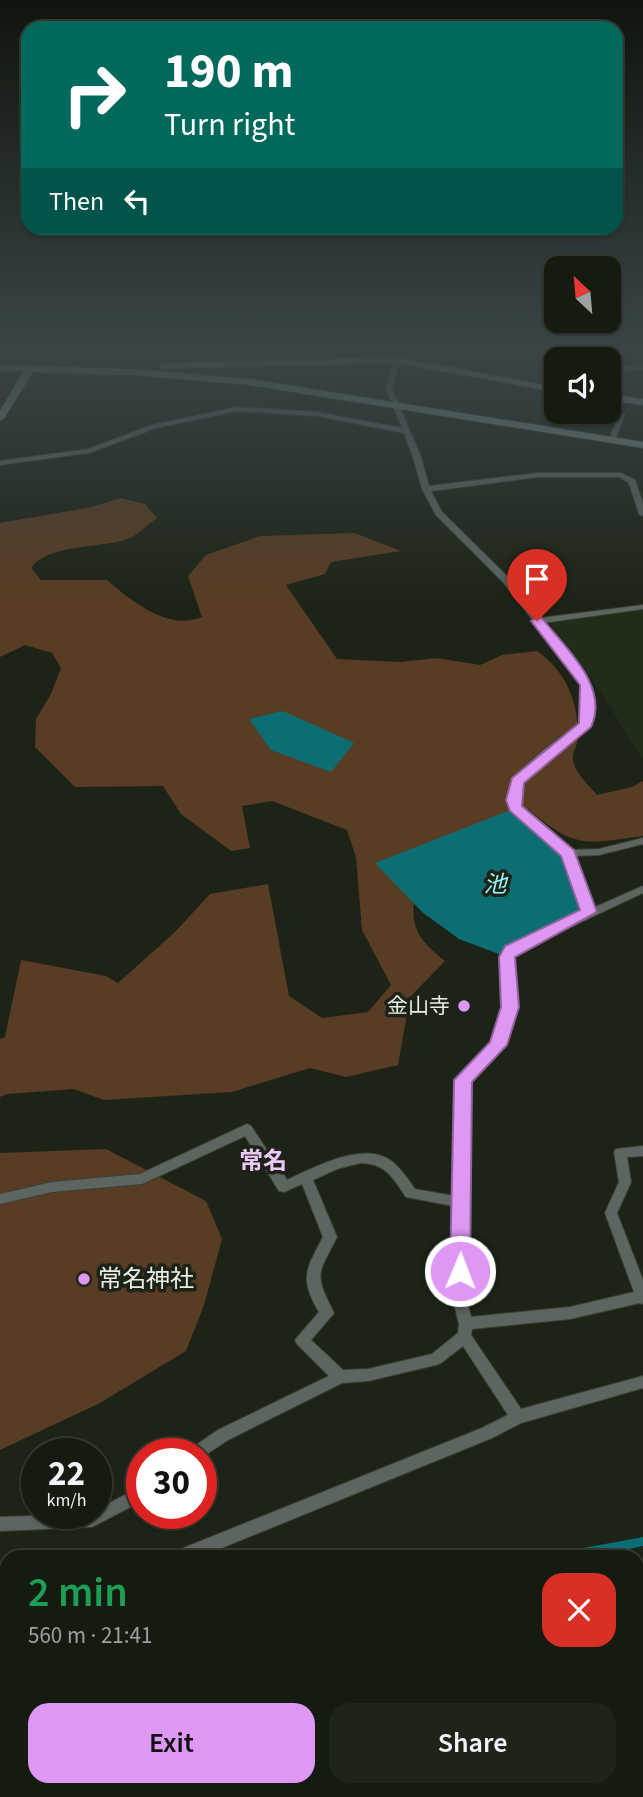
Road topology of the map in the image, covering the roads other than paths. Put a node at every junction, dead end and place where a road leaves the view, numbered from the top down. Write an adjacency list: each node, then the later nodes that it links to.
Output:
1 (134, 434): 7 (street)
2 (407, 434): 8 (street)
3 (574, 434): 5 (street)
4 (614, 434): 5 (street)
5 (612, 440): 6 (street)
6 (643, 445)
7 (1, 461)
8 (426, 489): 9 (street); 11 (street)
9 (643, 514)
10 (643, 607): 11 (street)
11 (537, 621): 13 (street)
12 (643, 841): 13 (street)
13 (568, 853): 15 (street)
14 (643, 889): 15 (street)
15 (589, 912): 19 (street)
16 (643, 1151): 20 (street)
17 (306, 1178): 18 (street); 19 (street); 22 (street)
18 (0, 1199)
19 (459, 1202): 21 (street)
20 (642, 1297): 21 (street)
21 (465, 1330): 22 (street); 24 (street)
22 (340, 1377): 25 (street)
23 (643, 1382): 24 (street)
24 (518, 1417): 28 (street)
25 (217, 1439)
26 (126, 1502): 27 (street)
27 (0, 1524)
28 (197, 1550)

